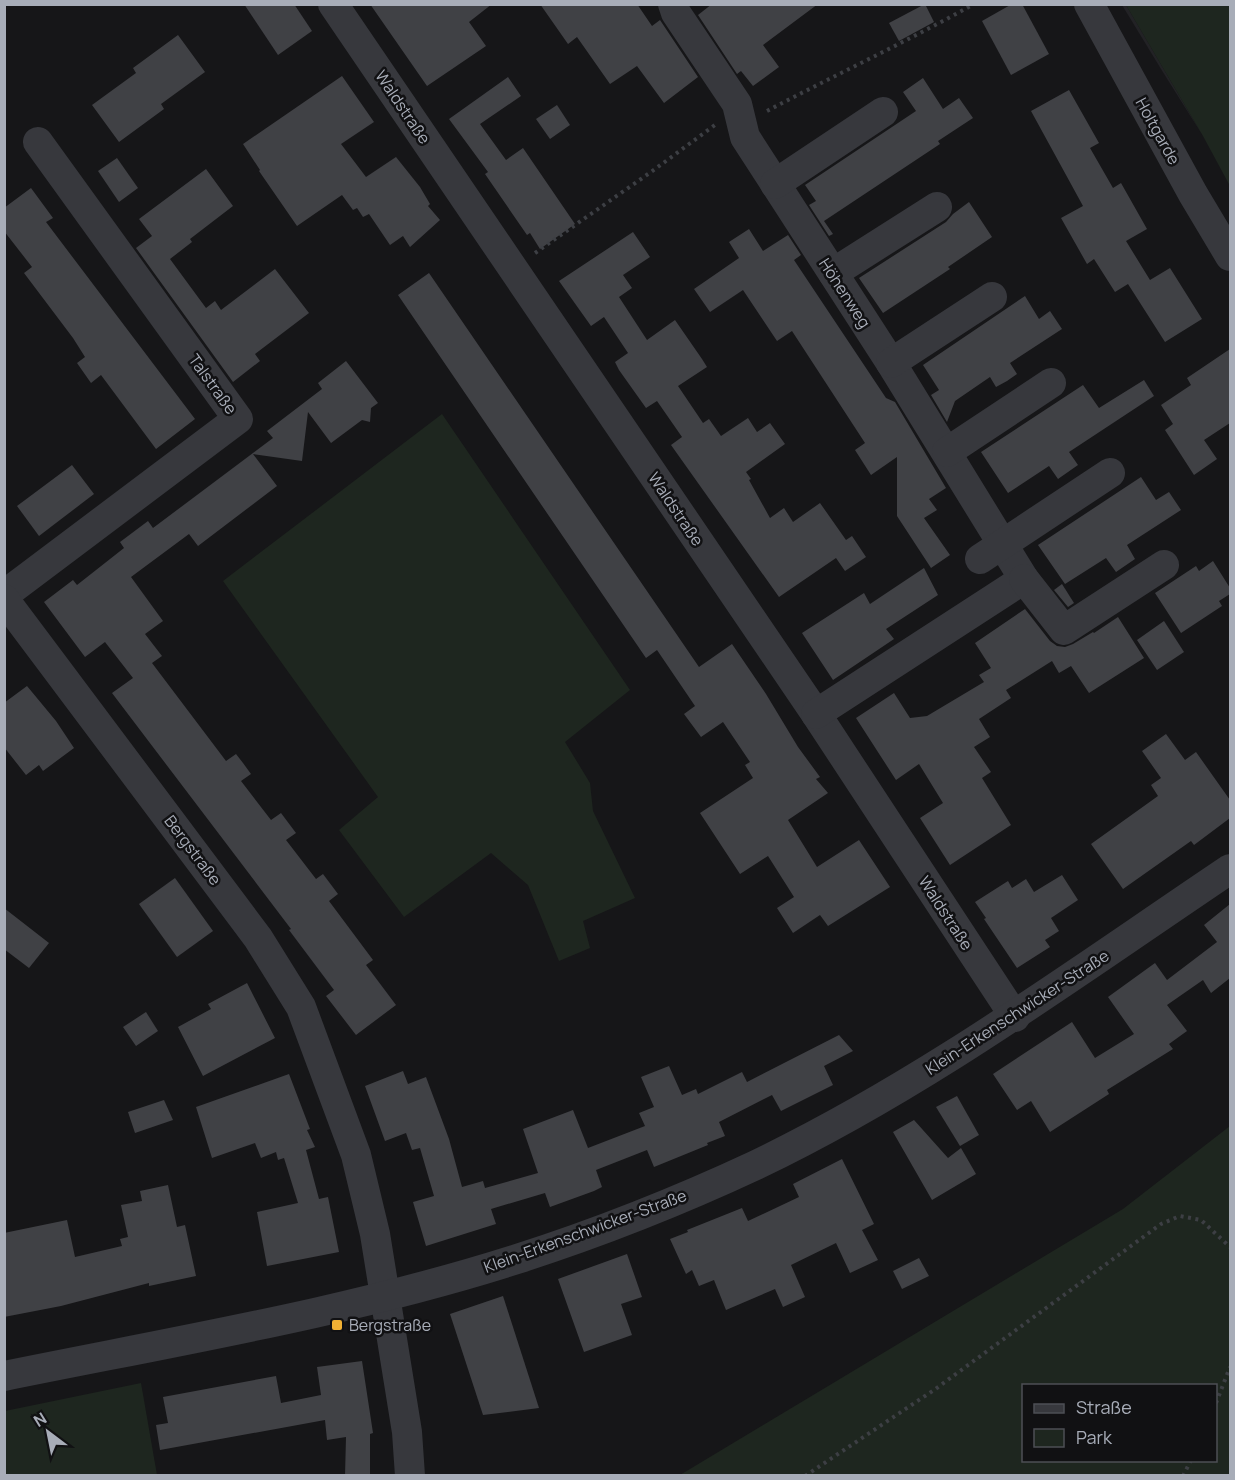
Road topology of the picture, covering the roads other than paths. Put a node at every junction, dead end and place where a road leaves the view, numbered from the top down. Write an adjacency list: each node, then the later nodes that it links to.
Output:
1 (333, 4): 19 (street, Waldstraße)
2 (1089, 4): 8 (street, Holtgarde)
3 (679, 8): 6 (street, Höhenweg)
4 (883, 112): 6 (street)
5 (38, 142): 18 (street, Talstraße)
6 (775, 184): 9 (street, Höhenweg)
7 (937, 207): 9 (street)
8 (1230, 256)
9 (833, 273): 11 (street, Höhenweg)
10 (992, 297): 11 (street)
11 (891, 363): 13 (street, Höhenweg)
12 (1052, 383): 13 (street)
13 (947, 453): 15 (street, Höhenweg)
14 (1110, 474): 15 (street)
15 (991, 552): 17 (street, Höhenweg)
16 (1164, 565): 17 (street, Höhenweg)
17 (1024, 579): 19 (street)
18 (4, 597): 22 (street, Bergstraße)
19 (816, 714): 21 (street, Waldstraße)
20 (1230, 869): 21 (street, Klein-Erkenschwicker-Straße)
21 (1015, 1017): 22 (street, Klein-Erkenschwicker-Straße)
22 (386, 1295): 23 (street, Klein-Erkenschwicker-Straße); 24 (street, Bergstraße)
23 (4, 1376)
24 (410, 1476)

